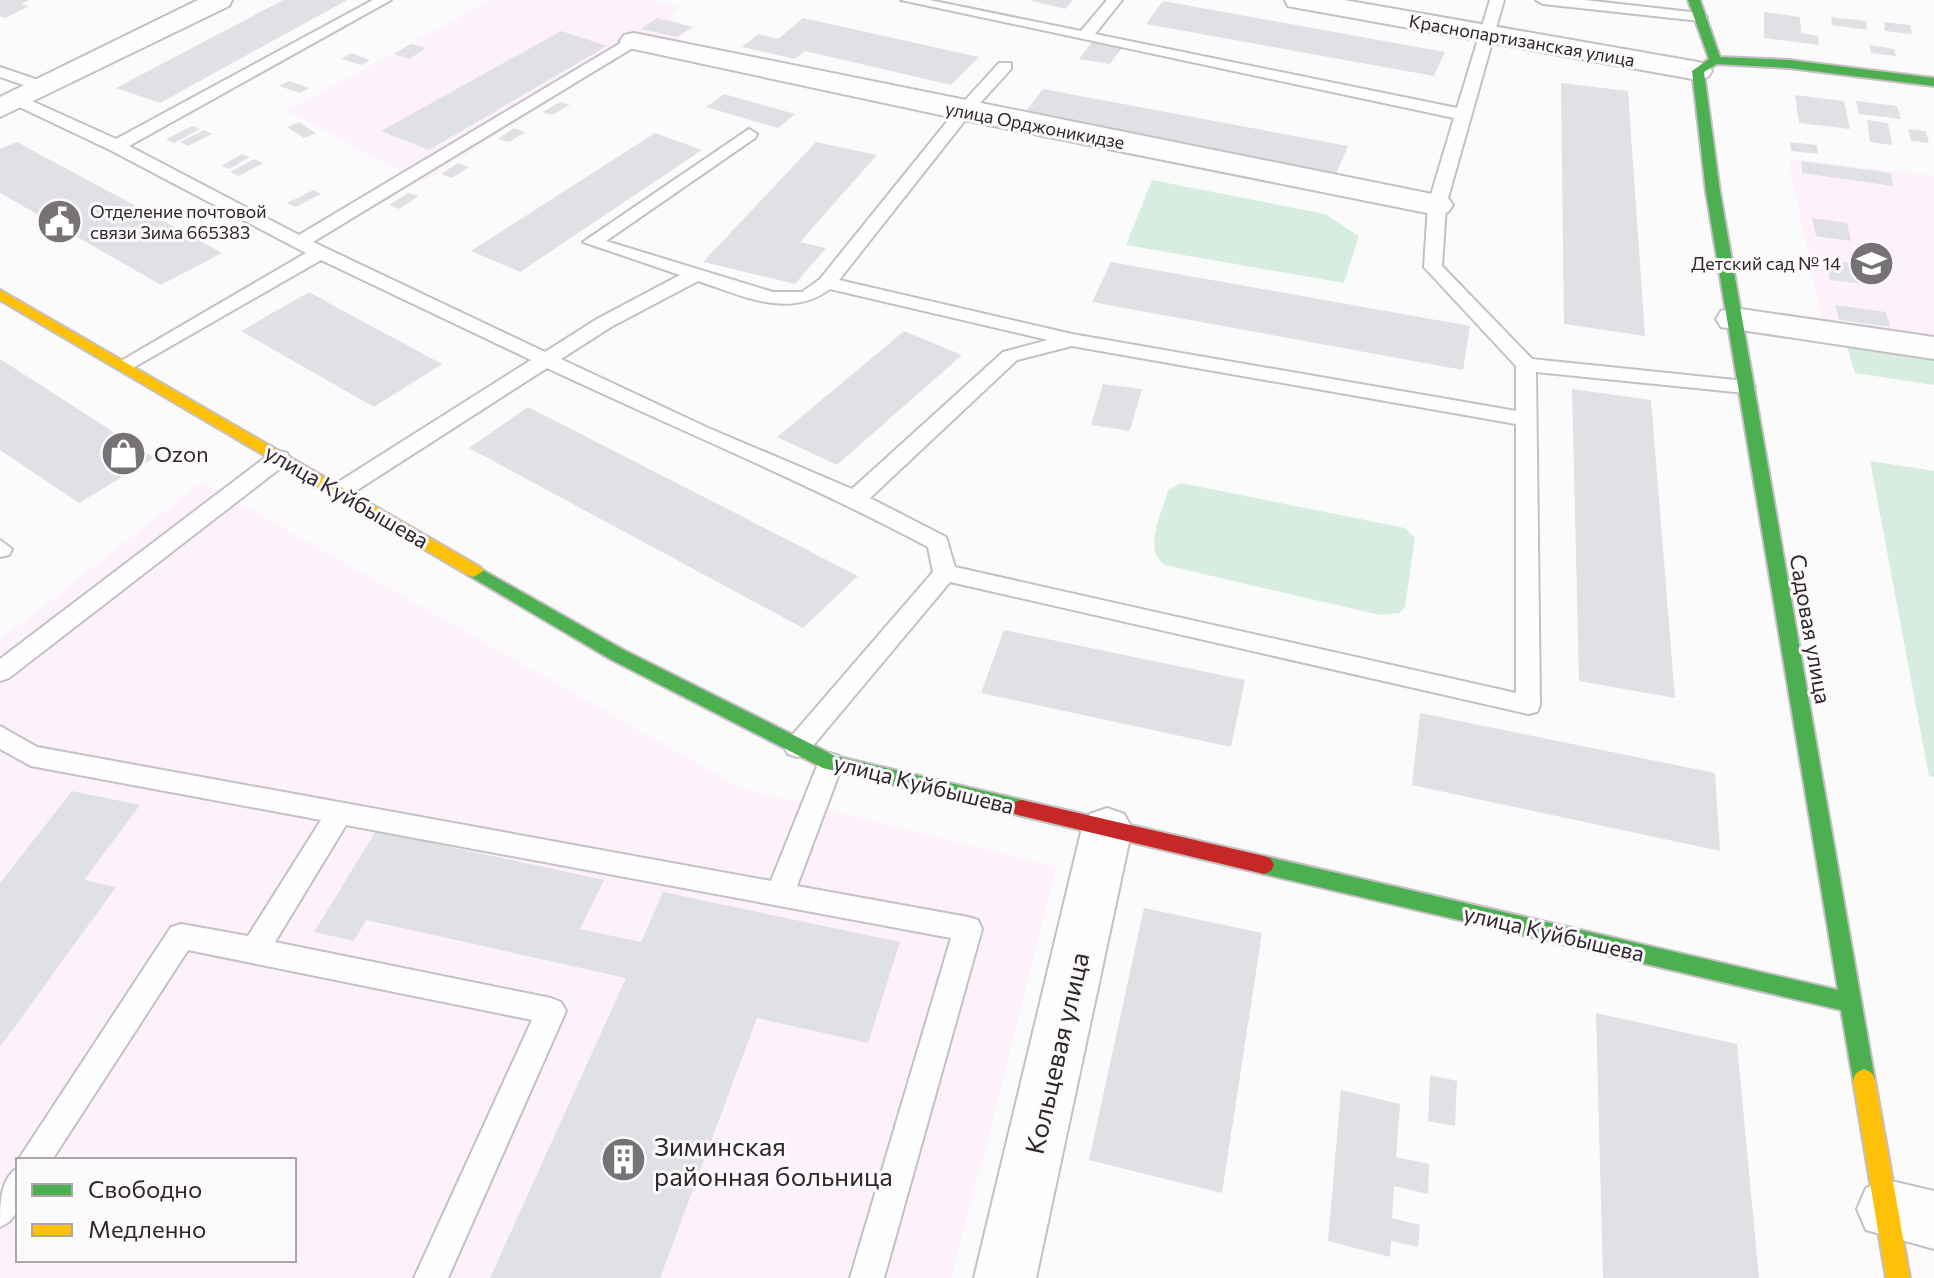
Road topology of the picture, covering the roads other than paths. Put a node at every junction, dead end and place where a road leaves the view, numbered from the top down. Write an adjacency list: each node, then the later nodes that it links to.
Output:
1 (219, 0): 16 (street)
2 (384, 0): 21 (lane)
3 (908, 0): 10 (lane)
4 (1115, 0): 10 (lane)
5 (1298, 0): 9 (street, Краснопартизанская улица)
6 (1497, 0): 9 (lane)
7 (1543, 0): 8 (lane)
8 (1697, 8): 13 (street, Садовая улица)
9 (1487, 34): 13 (street, Краснопартизанская улица); 19 (lane)
10 (1085, 36): 19 (lane)
11 (634, 41): 18 (street, улица Орджоникидзе); 23 (lane)
12 (1005, 66): 18 (lane)
13 (1706, 66): 15 (street, Краснопартизанская улица); 27 (street, Садовая улица)
14 (0, 72): 16 (lane)
15 (1934, 82)
16 (44, 87): 17 (street)
17 (8, 104): 21 (lane)
18 (964, 111): 22 (street, улица Орджоникидзе); 25 (lane)
19 (1461, 114): 22 (lane)
20 (749, 134): 24 (lane)
21 (116, 146): 23 (lane)
22 (1437, 205): 32 (lane)
23 (311, 247): 30 (lane); 31 (lane)
24 (693, 276): 25 (lane); 30 (lane)
25 (827, 283): 28 (lane)
26 (6, 303): 31 (street, улица Куйбышева)
27 (1734, 319): 29 (street); 33 (street, Садовая улица)
28 (1072, 340): 34 (lane); 37 (lane)
29 (1934, 348)
30 (548, 361): 36 (lane); 37 (lane)
31 (124, 365): 35 (street, улица Куйбышева)
32 (1526, 365): 33 (lane); 34 (lane)
33 (1745, 387): 47 (street, Садовая улица)
34 (1526, 419): 38 (lane)
35 (279, 458): 36 (street, улица Куйбышева); 39 (lane)
36 (340, 491): 41 (street, улица Куйбышева)
37 (855, 499): 38 (lane)
38 (945, 573): 41 (lane)
39 (0, 672)
40 (0, 736): 43 (lane)
41 (797, 747): 42 (street, улица Куйбышева)
42 (830, 763): 44 (street, улица Куйбышева); 45 (lane)
43 (340, 812): 45 (lane); 46 (lane)
44 (1107, 828): 47 (street, улица Куйбышева); 54 (street, Кольцевая улица)
45 (780, 894): 53 (lane)
46 (255, 950): 48 (lane); 52 (lane)
47 (1852, 1003): 51 (street, Садовая улица)
48 (35, 1158)
49 (16, 1187): 50 (lane)
50 (0, 1211)
51 (1910, 1214): 55 (street, Садовая улица)
52 (431, 1278)
53 (867, 1278)
54 (1005, 1278)
55 (1898, 1278)

